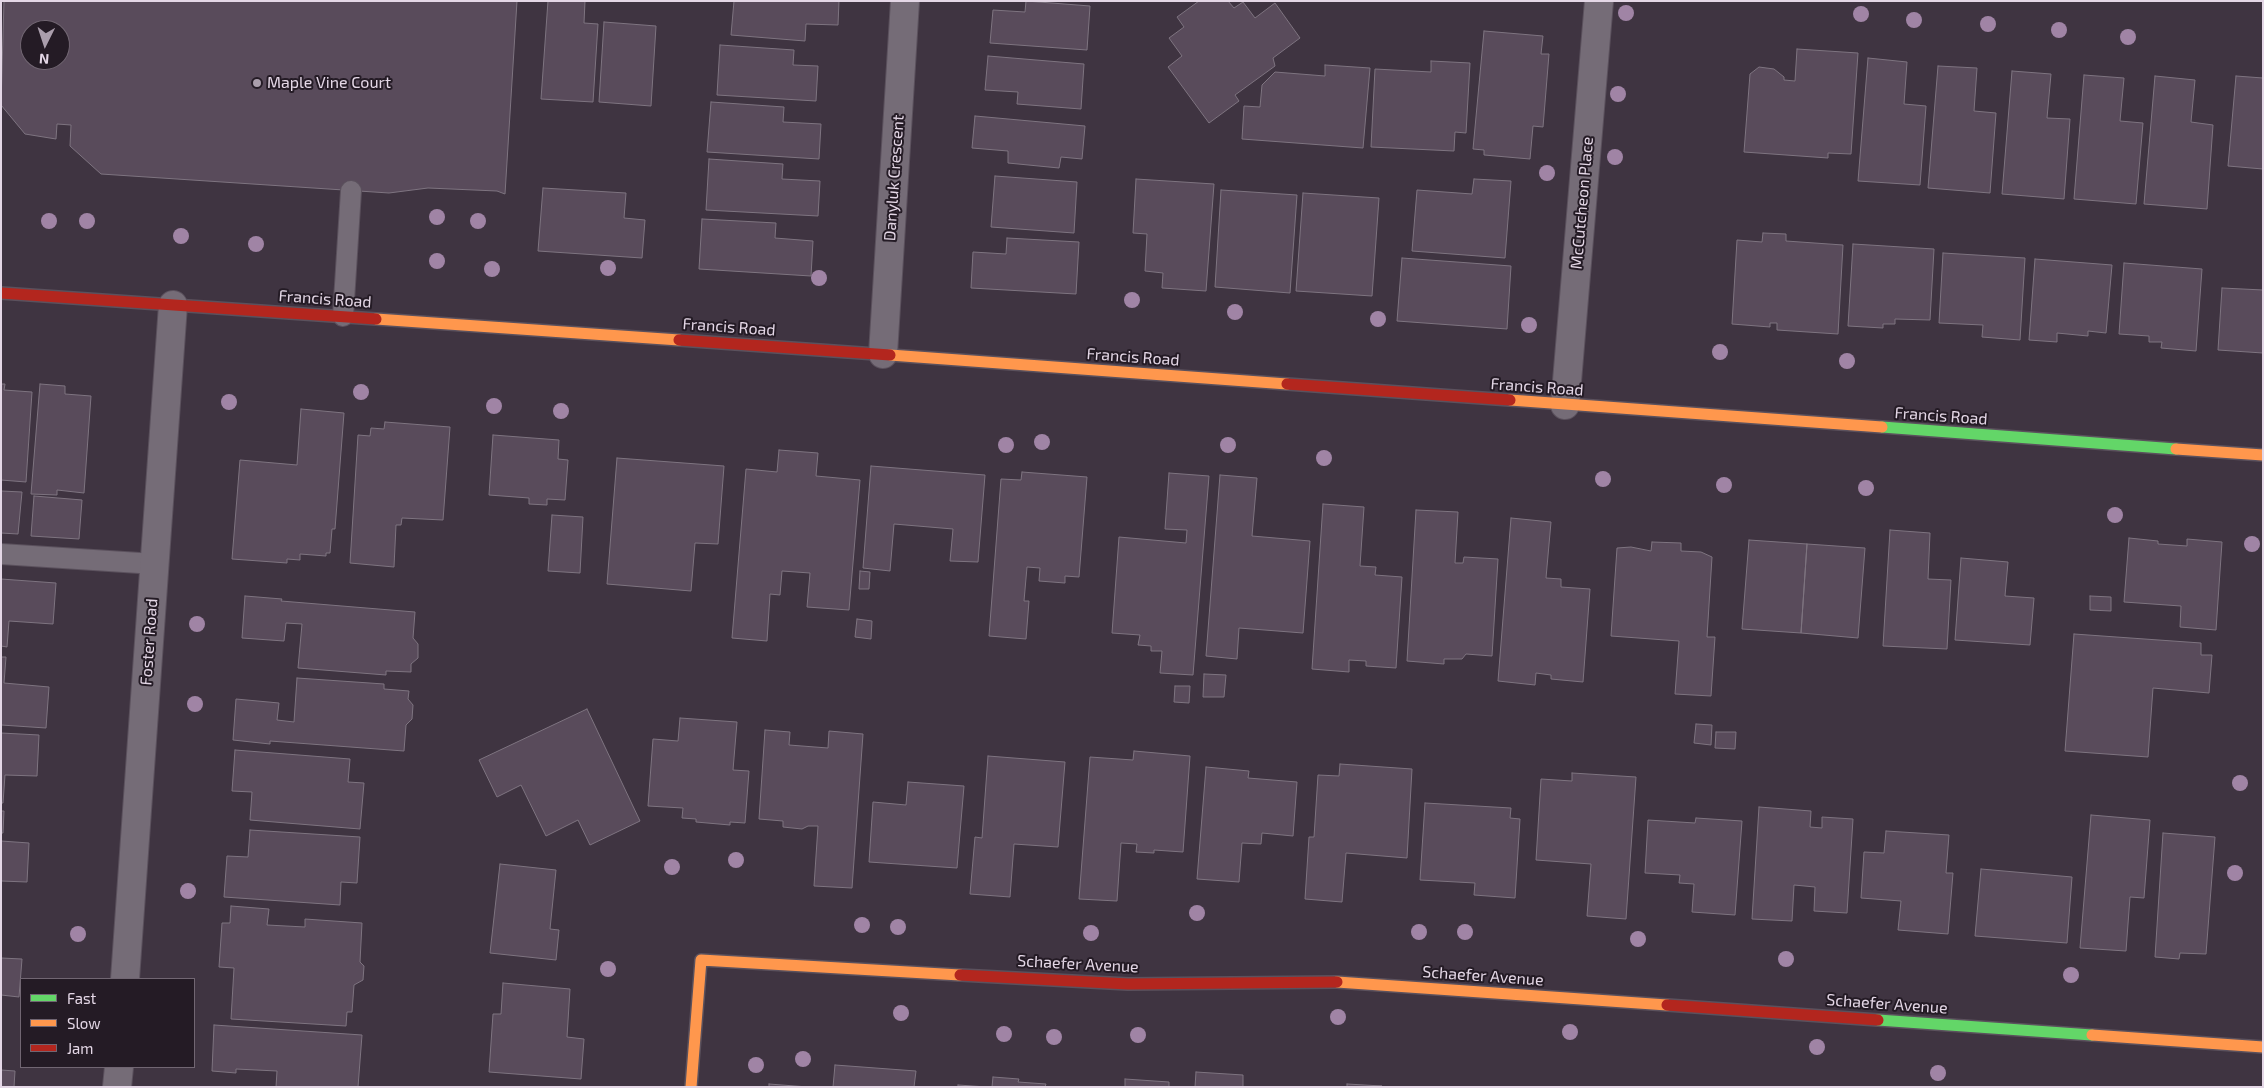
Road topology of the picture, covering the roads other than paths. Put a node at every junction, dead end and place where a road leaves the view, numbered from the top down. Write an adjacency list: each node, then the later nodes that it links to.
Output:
1 (905, 1): 7 (street, Danyluk Crescent)
2 (1599, 1): 8 (street, McCutcheon Place)
3 (351, 191): 6 (lane)
4 (1, 293): 5 (street, Francis Road)
5 (173, 305): 6 (street, Francis Road); 11 (street, Foster Road)
6 (342, 316): 7 (street, Francis Road)
7 (883, 354): 8 (street, Francis Road)
8 (1565, 405): 9 (street, Francis Road)
9 (2263, 455)
10 (1, 554): 11 (lane)
11 (155, 564): 12 (street, Foster Road)
12 (125, 978)
13 (2263, 1047): 16 (street, Schaefer Avenue)
14 (119, 1068): 15 (street)
15 (117, 1087)
16 (691, 1087)

